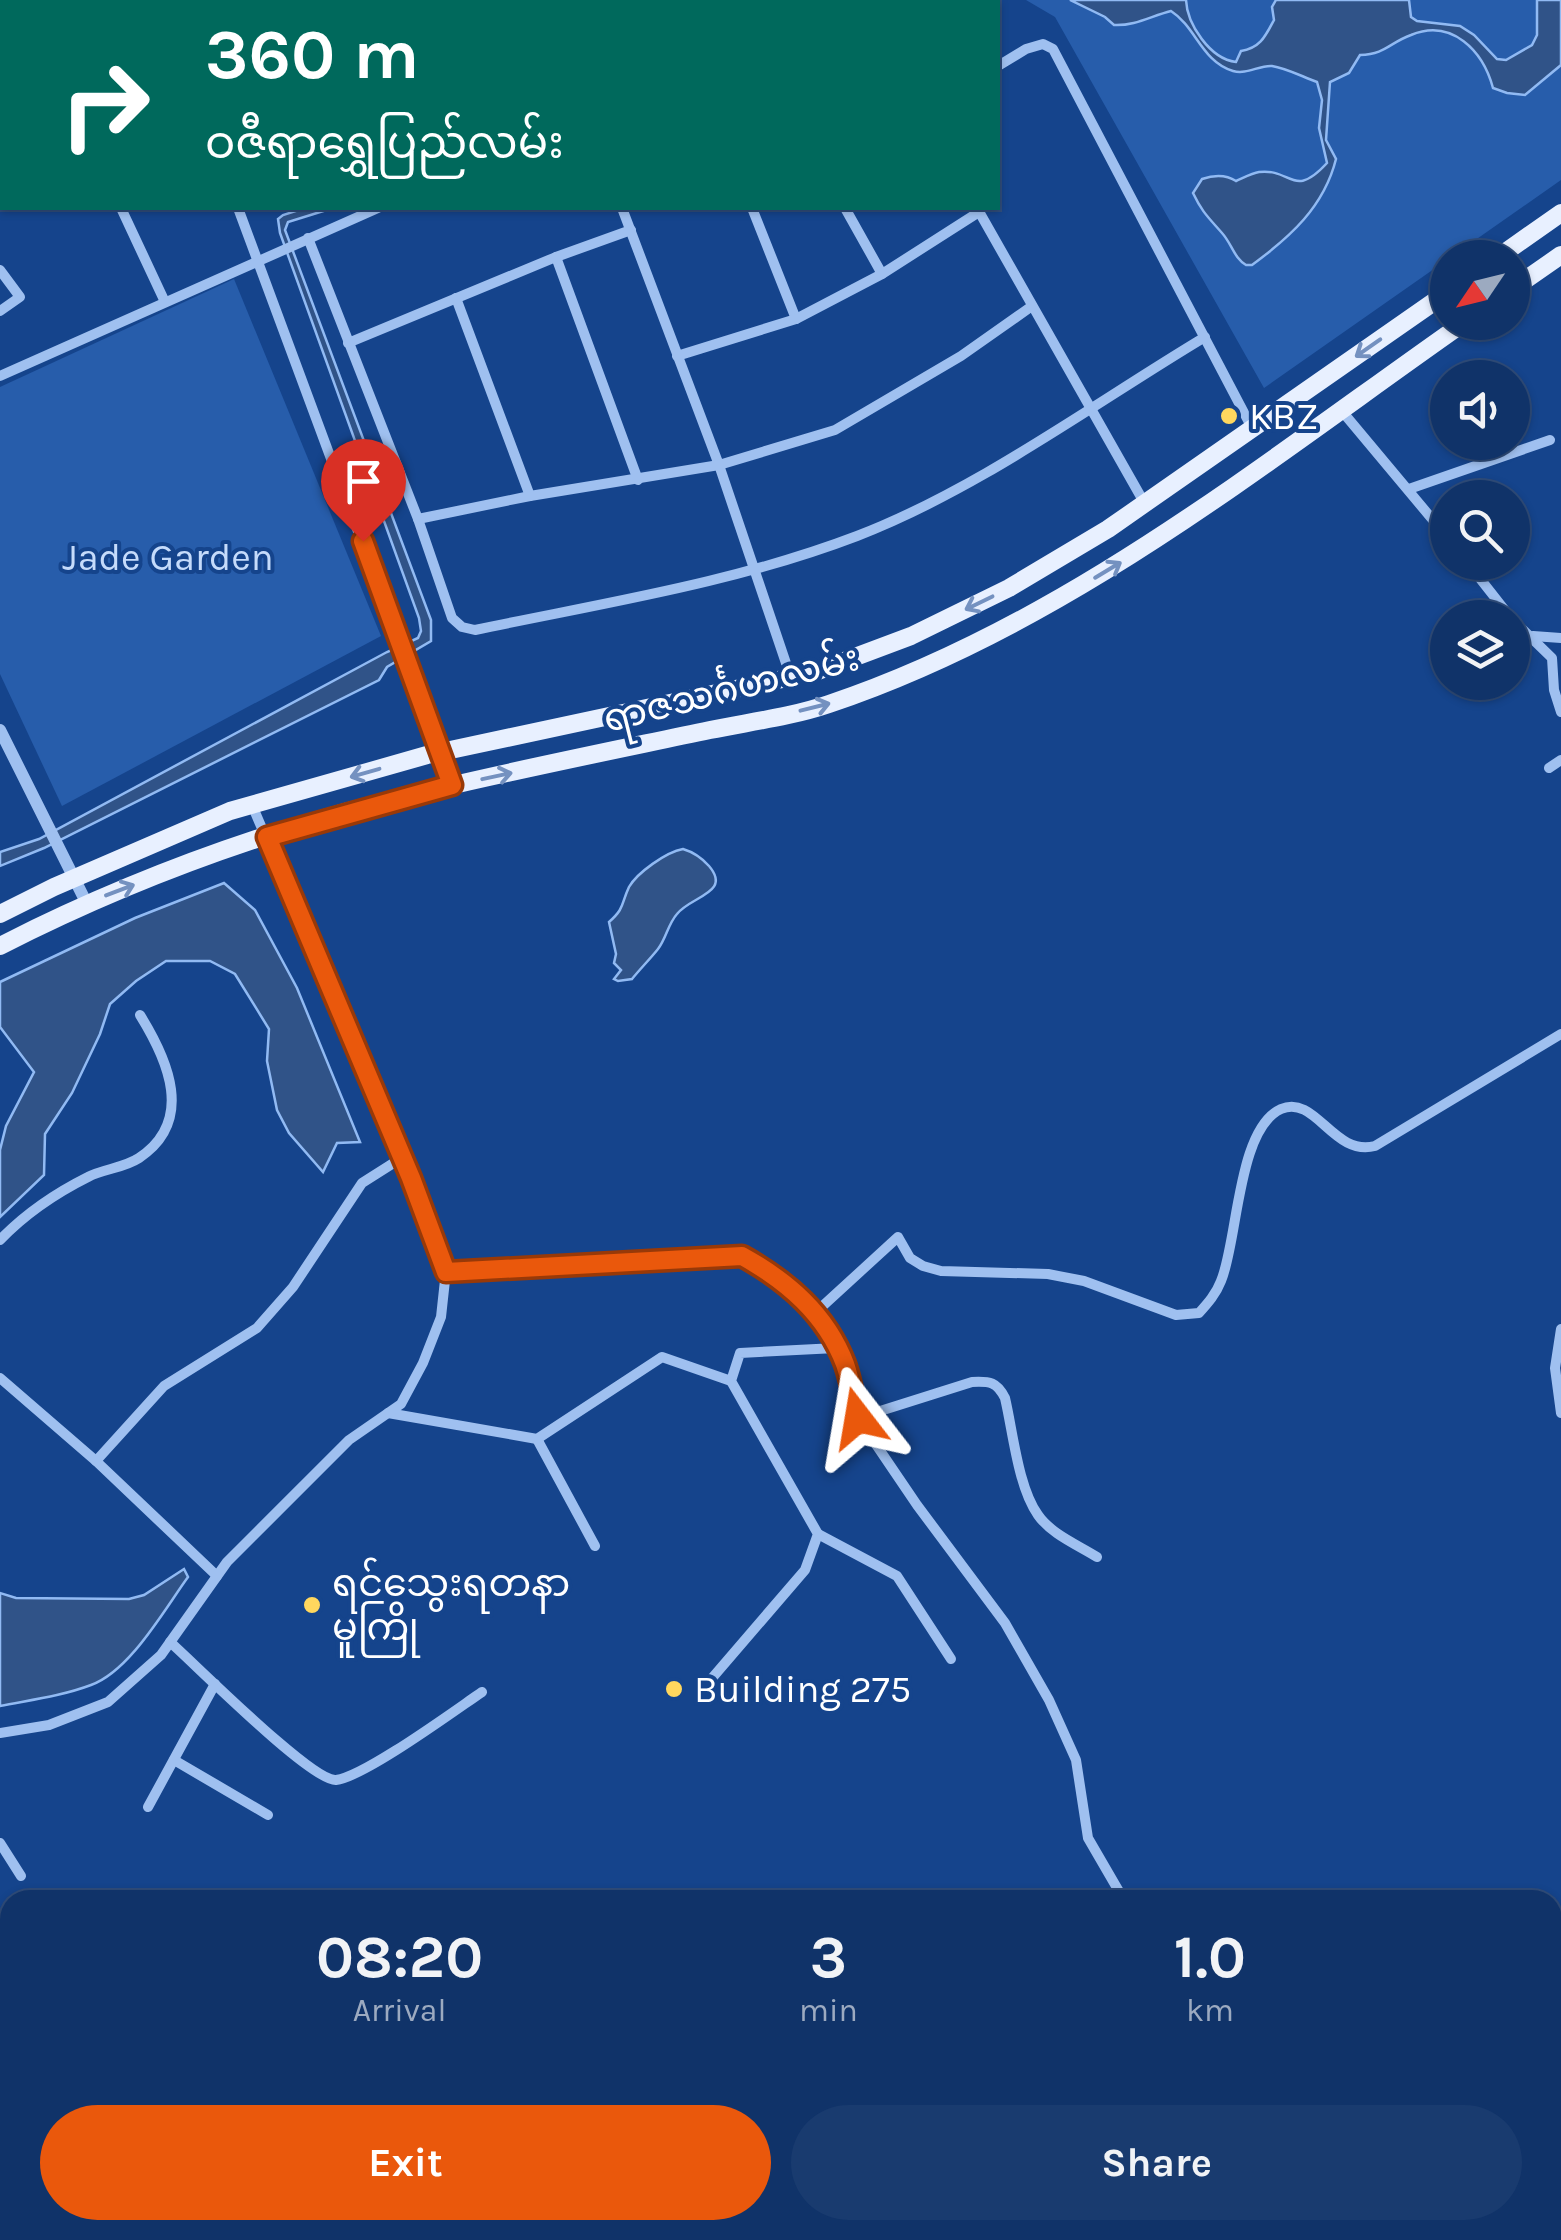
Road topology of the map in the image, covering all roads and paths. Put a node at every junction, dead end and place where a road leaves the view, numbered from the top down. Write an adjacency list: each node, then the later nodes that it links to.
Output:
1 (1000, 65): 25 (street)
2 (123, 210): 20 (street)
3 (239, 210): 15 (street)
4 (365, 210): 11 (street)
5 (623, 210): 10 (street)
6 (753, 210): 24 (street)
7 (845, 210): 17 (street)
8 (978, 210): 17 (street); 22 (street)
9 (1561, 213): 12 (main road)
10 (631, 230): 14 (street); 28 (street)
11 (308, 238): 15 (street); 27 (street)
12 (1523, 240)
13 (1561, 255): 18 (main road)
14 (556, 257): 19 (street); 35 (street)
15 (258, 260): 20 (street); 49 (street)
16 (0, 270): 23 (street)
17 (882, 274): 24 (street)
18 (1530, 277)
19 (456, 298): 27 (street); 37 (street)
20 (165, 302): 29 (street)
21 (1430, 304): 32 (main road, ရာဇသင်္ဂဟလမ်း, one-way to 32)
22 (1032, 306): 30 (street); 34 (street)
23 (0, 311)
24 (796, 319): 28 (street)
25 (1205, 336): 30 (street); 32 (street)
26 (1439, 340): 31 (main road, ရာဇသင်္ဂဟလမ်း)
27 (348, 344): 40 (street)
28 (677, 356): 34 (street)
29 (0, 376)
30 (1089, 407): 38 (street); 41 (street)
31 (1341, 409): 36 (street); 52 (main road, ရာဇသင်္ဂဟလမ်း, one-way to 31)
32 (1252, 428): 38 (main road, ရာဇသင်္ဂဟလမ်း)
33 (1550, 440): 36 (street)
34 (719, 465): 35 (street); 41 (street)
35 (638, 480): 37 (street)
36 (1408, 489): 39 (street)
37 (530, 496): 40 (street)
38 (1145, 504): 46 (main road, ရာဇသင်္ဂဟလမ်း, one-way to 46)
39 (1430, 516)
40 (418, 519): 41 (street)
41 (753, 571): 46 (street)
42 (1481, 580): 43 (street)
43 (1498, 600)
44 (1532, 636): 45 (street); 47 (street)
45 (1561, 638)
46 (791, 678): 49 (main road, ရာဇသင်္ဂဟလမ်း)
47 (1561, 712)
48 (0, 730): 55 (street)
49 (441, 752): 52 (street); 53 (main road, ရာဇသင်္ဂဟလမ်း, one-way to 53)
50 (1561, 760): 51 (street)
51 (1550, 768)
52 (452, 785): 54 (main road, ရာဇသင်္ဂဟလမ်း)
53 (252, 805): 54 (street); 55 (main road, ရာဇသင်္ဂဟလမ်း)
54 (267, 837): 56 (main road, ရာဇသင်္ဂဟလမ်း, one-way to 54); 61 (street)
55 (76, 878): 56 (street); 57 (main road, ရာဇသင်္ဂဟလမ်း)
56 (86, 902): 58 (main road, ရာဇသင်္ဂဟလမ်း)
57 (0, 914)
58 (0, 946)
59 (140, 1015): 62 (street)
60 (1561, 1034): 64 (street)
61 (402, 1157): 63 (street); 73 (street)
62 (0, 1240)
63 (446, 1272): 64 (street); 69 (street)
64 (815, 1312): 66 (street)
65 (1561, 1330): 70 (street)
66 (836, 1348): 68 (street); 71 (street)
67 (0, 1378): 73 (street)
68 (731, 1381): 72 (street); 74 (street)
69 (388, 1413): 72 (street); 77 (street)
70 (1561, 1413)
71 (858, 1418): 76 (street); 89 (street)
72 (537, 1439): 75 (street)
73 (96, 1461): 77 (street)
74 (818, 1534): 79 (street); 81 (street)
75 (595, 1546)
76 (1097, 1557)
77 (217, 1576): 78 (street)
78 (170, 1642): 80 (street); 83 (street)
79 (951, 1659)
80 (215, 1684): 82 (street); 84 (street)
81 (707, 1684)
82 (482, 1692)
83 (0, 1733)
84 (174, 1760): 85 (street); 86 (street)
85 (148, 1807)
86 (268, 1816)
87 (0, 1843): 88 (street)
88 (21, 1876)
89 (1118, 1890)

